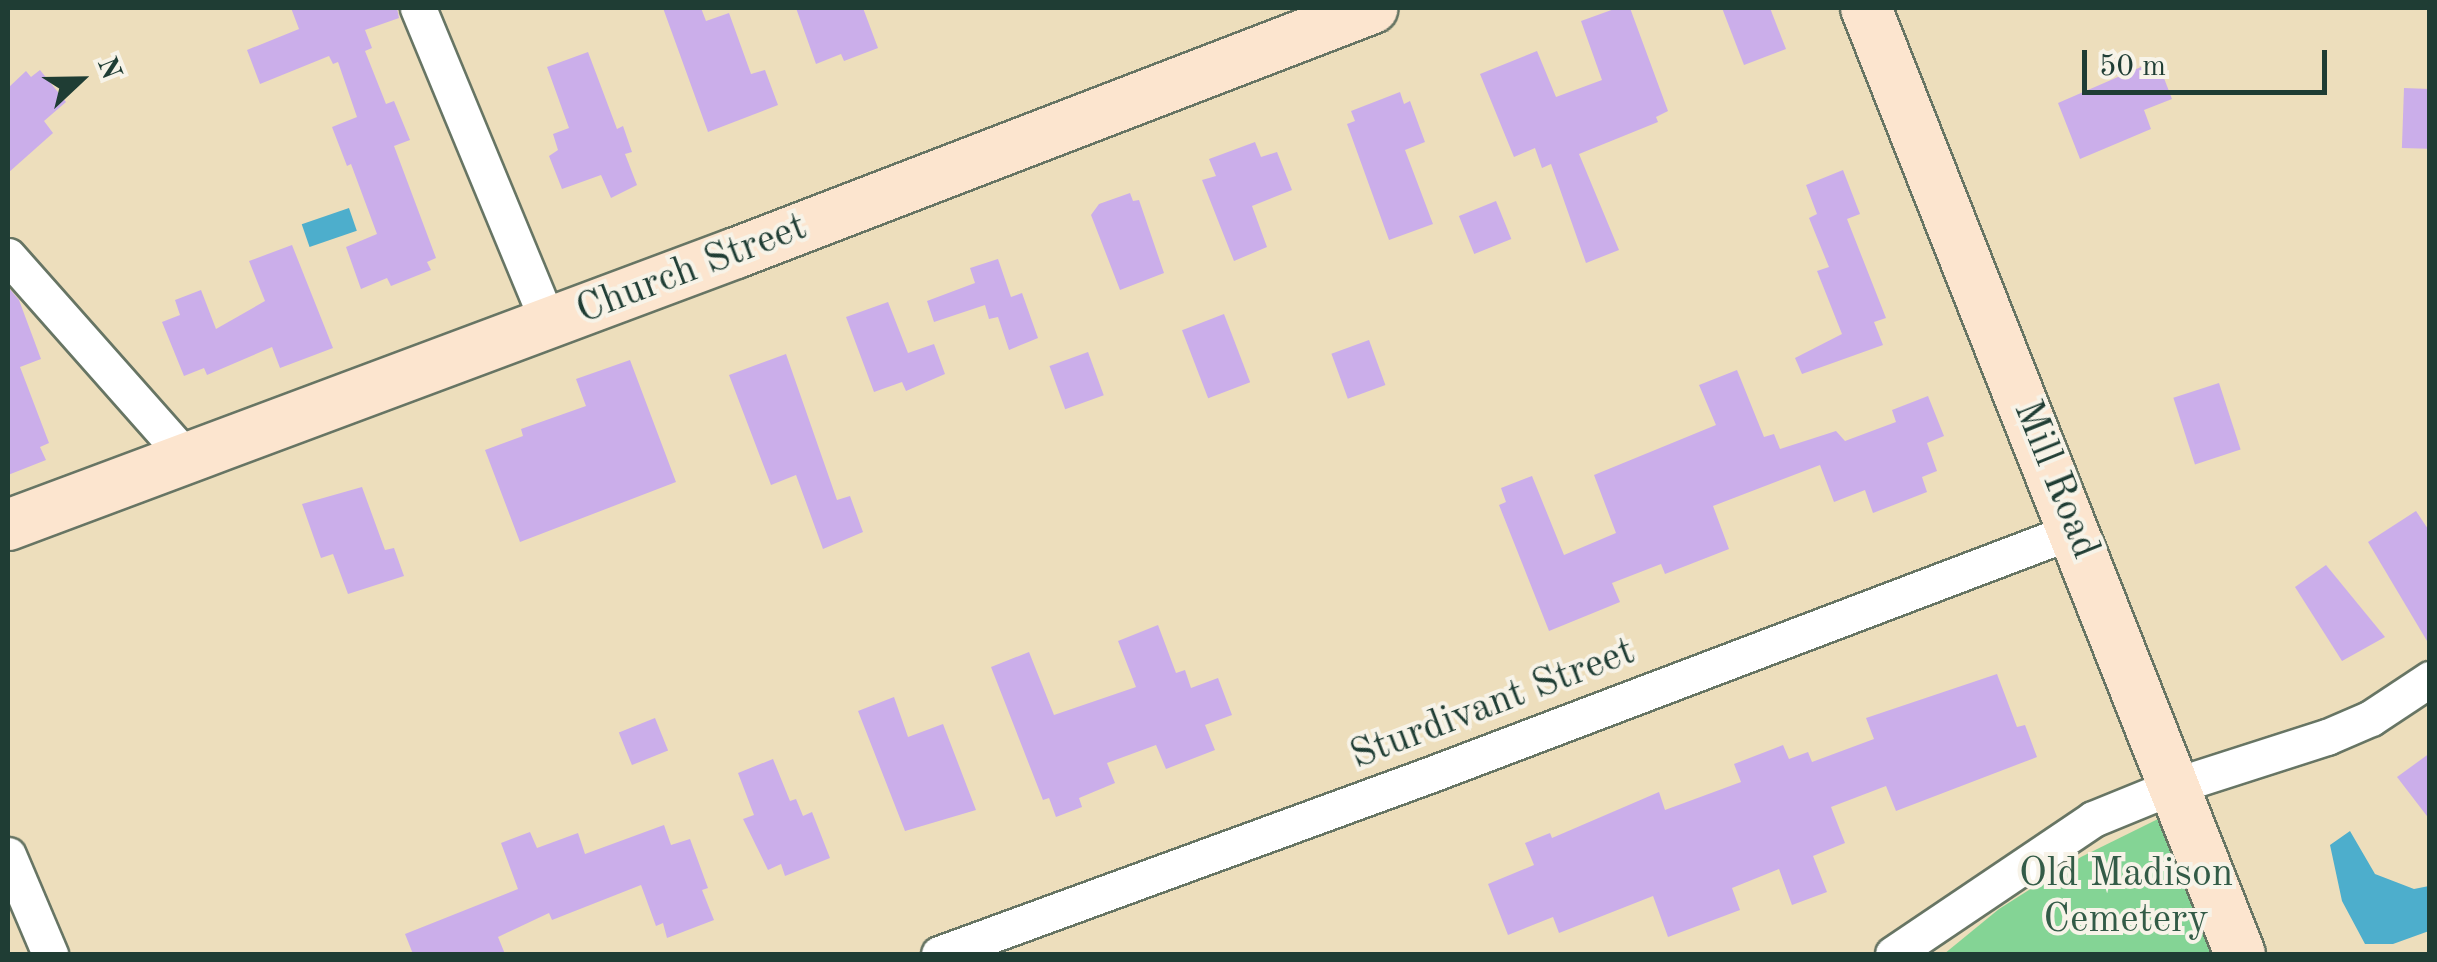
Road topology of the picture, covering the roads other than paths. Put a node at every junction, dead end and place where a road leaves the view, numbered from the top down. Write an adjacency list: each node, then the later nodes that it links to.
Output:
1 (418, 8): 5 (street)
2 (1373, 8): 5 (street, Church Street)
3 (1866, 8): 8 (street, Mill Road)
4 (8, 256): 6 (street)
5 (549, 324): 6 (street, Church Street)
6 (187, 458): 7 (street, Church Street)
7 (8, 525)
8 (2075, 530): 10 (street, Mill Road); 13 (street, Sturdivant Street)
9 (2430, 680): 10 (street)
10 (2174, 786): 14 (street); 15 (street, Mill Road)
11 (8, 855): 12 (street)
12 (50, 954)
13 (939, 954)
14 (1893, 954)
15 (2240, 954)

